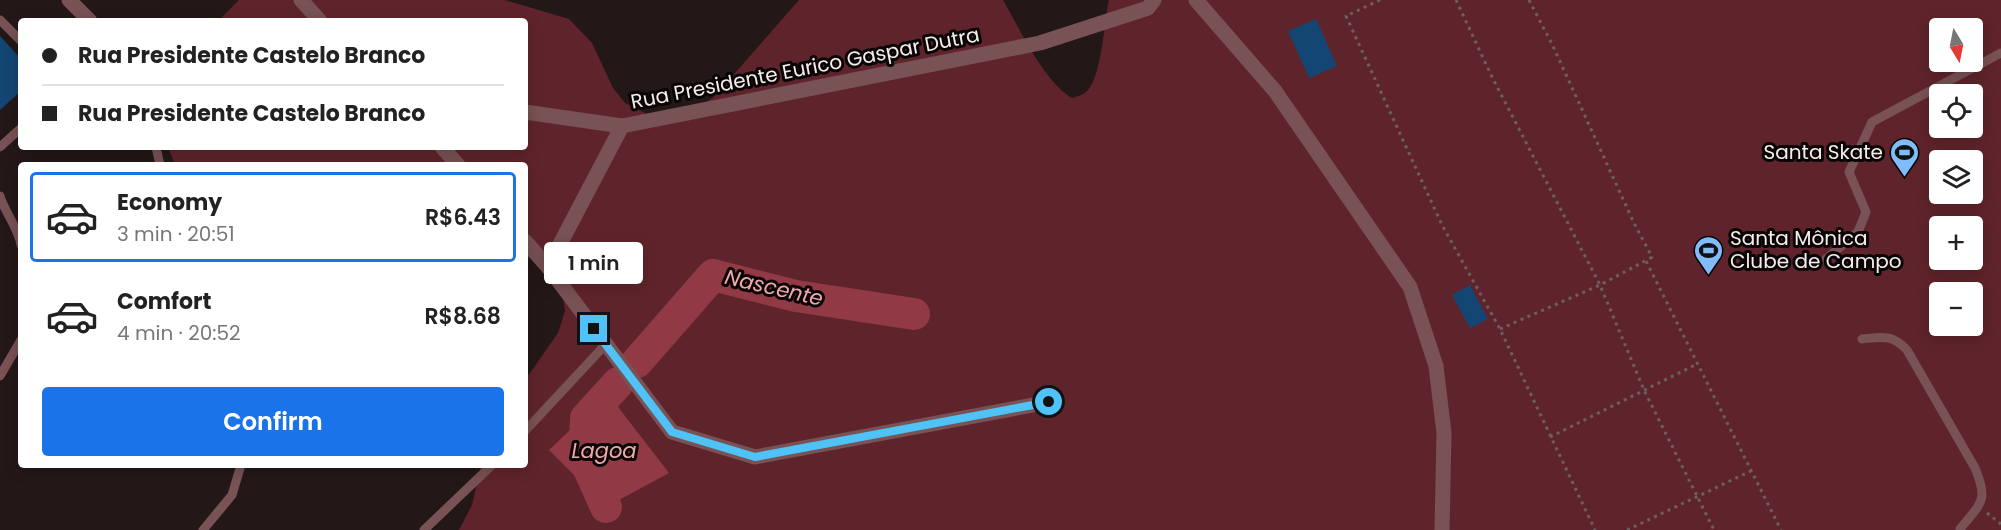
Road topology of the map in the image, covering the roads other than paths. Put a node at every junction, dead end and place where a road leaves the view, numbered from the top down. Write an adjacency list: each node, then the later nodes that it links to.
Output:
1 (69, 0): 5 (street)
2 (301, 0): 6 (street)
3 (1196, 0): 32 (street)
4 (1151, 4): 11 (street, Rua Presidente Eurico Gaspar Dutra)
5 (87, 18)
6 (317, 18)
7 (0, 20): 8 (lane)
8 (18, 38)
9 (2001, 53): 19 (lane)
10 (528, 112): 11 (street)
11 (622, 126): 20 (street, Rua Presidente Eurico Gaspar Dutra)
12 (18, 131): 13 (lane)
13 (0, 147)
14 (445, 150): 15 (street)
15 (455, 162)
16 (0, 196): 17 (lane)
17 (18, 235)
18 (528, 244): 20 (street)
19 (1826, 259)
20 (548, 267): 22 (street)
21 (1862, 339): 29 (lane)
22 (606, 344): 25 (street); 26 (lane)
23 (18, 345): 24 (lane)
24 (0, 375)
25 (1049, 402)
26 (528, 427)
27 (240, 468): 30 (lane)
28 (489, 468): 31 (lane)
29 (1960, 529)
30 (203, 530)
31 (424, 530)
32 (1442, 530)

